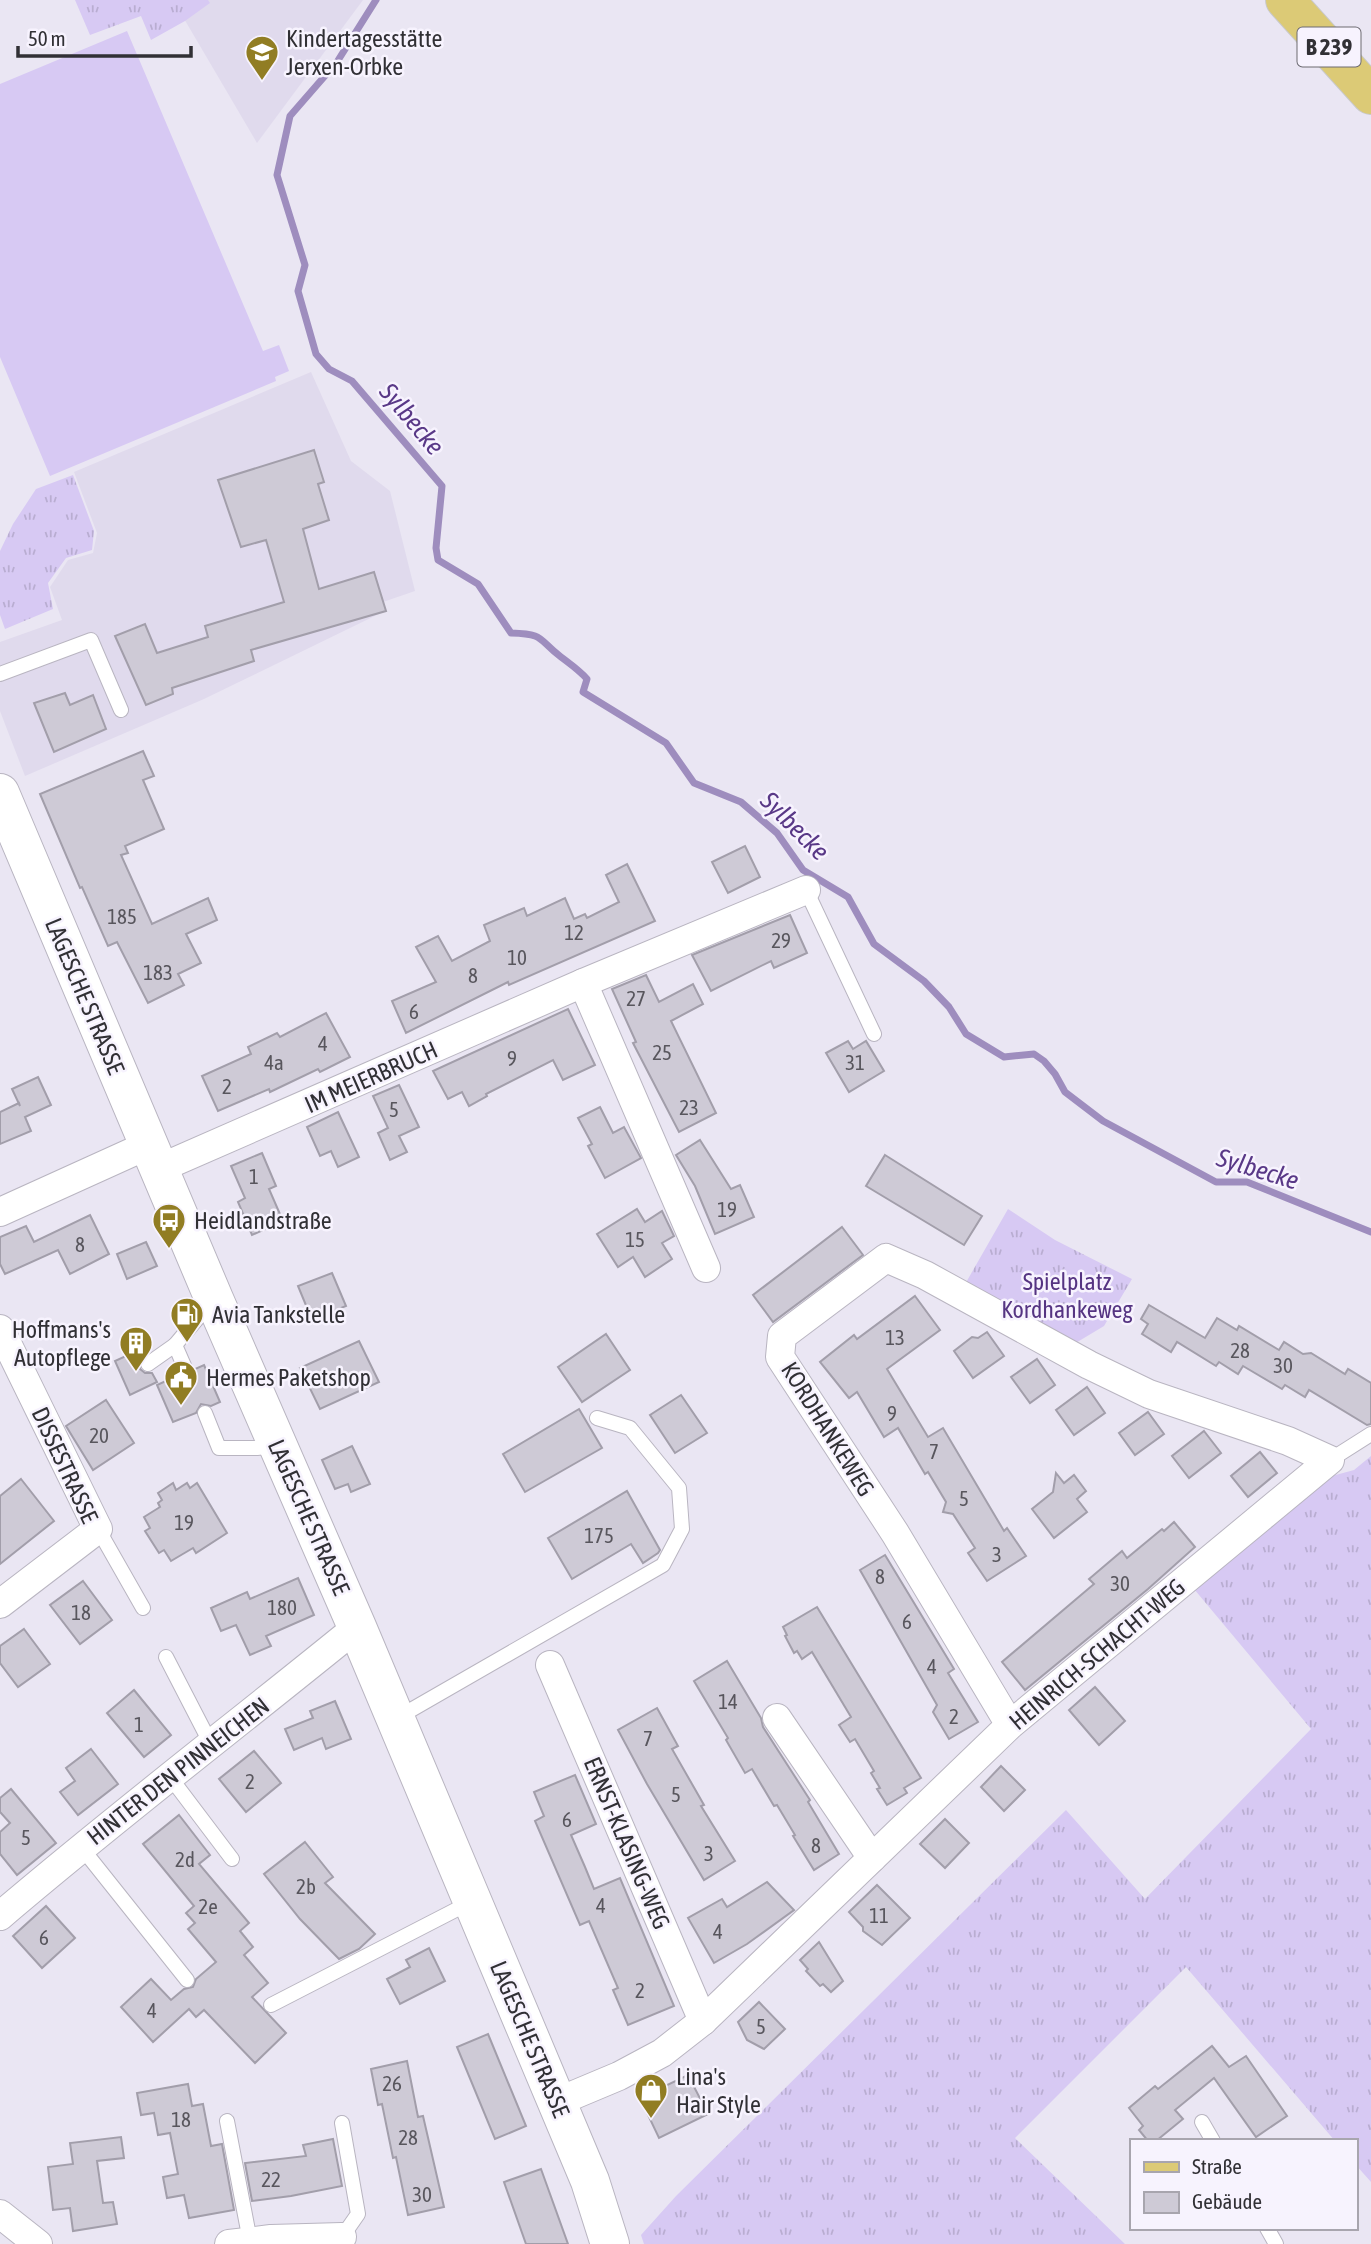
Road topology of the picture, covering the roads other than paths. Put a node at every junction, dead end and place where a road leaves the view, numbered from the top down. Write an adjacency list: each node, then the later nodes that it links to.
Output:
1 (1284, 0): 2 (main road, B 239)
2 (1371, 95)
3 (0, 674): 4 (lane)
4 (121, 710)
5 (0, 793): 9 (street, LAGESCHE STRASSE)
6 (806, 890): 7 (street, IM MEIERBRUCH); 8 (lane)
7 (583, 983): 9 (street, IM MEIERBRUCH); 11 (street)
8 (874, 1034)
9 (153, 1157): 10 (street); 12 (street, LAGESCHE STRASSE)
10 (0, 1212)
11 (706, 1268)
12 (214, 1299): 14 (lane); 20 (street, LAGESCHE STRASSE)
13 (0, 1329): 22 (street, DISSESTRASSE)
14 (175, 1345): 15 (lane); 16 (lane)
15 (148, 1364)
16 (186, 1368)
17 (205, 1413): 20 (lane)
18 (597, 1418): 28 (lane)
19 (1371, 1434): 21 (lane)
20 (278, 1445): 25 (street, LAGESCHE STRASSE)
21 (1330, 1460): 30 (street, HEINRICH-SCHACHT-WEG); 30 (street, KORDHANKEWEG)
22 (98, 1529): 23 (street, DISSESTRASSE); 24 (lane)
23 (0, 1604)
24 (143, 1608)
25 (357, 1628): 28 (street, LAGESCHE STRASSE); 31 (street, HINTER DEN PINNEICHEN)
26 (166, 1657): 31 (lane)
27 (550, 1665): 40 (street, ERNST-KLASING-WEG)
28 (396, 1718): 36 (street, LAGESCHE STRASSE)
29 (778, 1718): 35 (street)
30 (1010, 1725): 35 (street, HEINRICH-SCHACHT-WEG)
31 (212, 1746): 32 (street, HINTER DEN PINNEICHEN)
32 (170, 1777): 33 (street, HINTER DEN PINNEICHEN); 34 (lane)
33 (81, 1847): 37 (street, HINTER DEN PINNEICHEN); 38 (lane)
34 (232, 1858)
35 (872, 1858): 40 (street, HEINRICH-SCHACHT-WEG)
36 (472, 1902): 39 (lane); 41 (street, LAGESCHE STRASSE)
37 (0, 1916)
38 (187, 1980)
39 (271, 2005)
40 (703, 2021): 41 (street, HEINRICH-SCHACHT-WEG)
41 (557, 2102): 50 (street, LAGESCHE STRASSE)
42 (227, 2121): 48 (lane)
43 (1202, 2122): 45 (lane)
44 (342, 2123): 47 (lane)
45 (1212, 2139)
46 (0, 2214): 49 (street)
47 (344, 2241): 48 (street)
48 (255, 2242)
49 (38, 2244)
50 (610, 2244)

